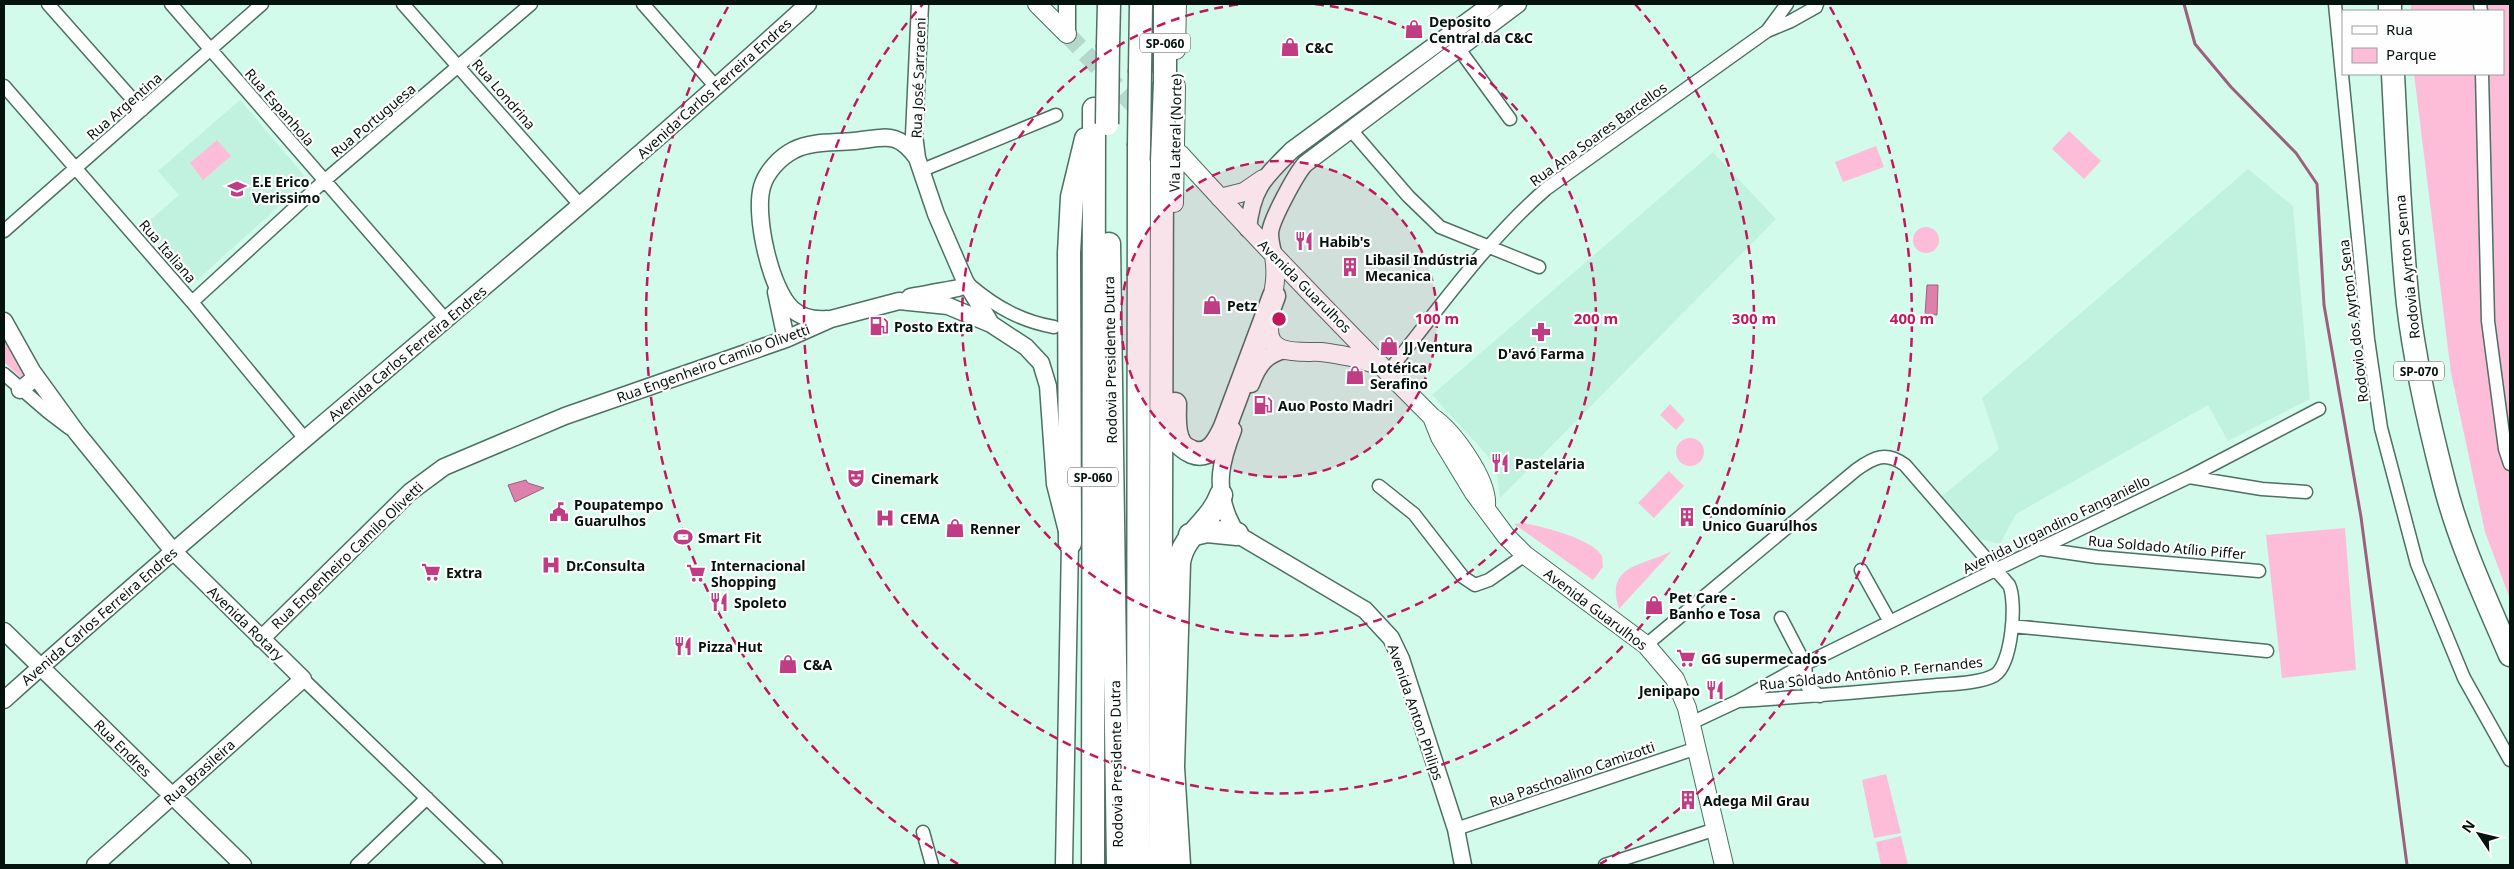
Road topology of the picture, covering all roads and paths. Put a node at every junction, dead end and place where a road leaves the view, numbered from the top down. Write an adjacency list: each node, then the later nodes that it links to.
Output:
1 (48, 4): 33 (street)
2 (170, 4): 25 (street, Rua Espanhola)
3 (262, 4): 25 (street, Rua Argentina)
4 (403, 4): 26 (street, Rua Londrina)
5 (531, 4): 26 (street, Rua Portuguesa)
6 (643, 4): 32 (street)
7 (808, 4): 32 (street, Avenida Carlos Ferreira Endres)
8 (920, 4): 34 (street, Rua José Sarraceni)
9 (1037, 4): 22 (main road)
10 (1067, 4): 22 (street)
11 (1095, 4): 23 (highway, Rodovia Presidente Dutra / SP-060)
12 (1109, 4): 23 (highway, Rodovia Presidente Dutra / SP-060)
13 (1141, 4): 120 (highway, Rodovia Presidente Dutra / SP-060, bridge)
14 (1165, 4): 42 (highway, SP-060, bridge)
15 (1177, 4): 48 (main road, Via Lateral (Norte) / SP-060)
16 (1491, 4): 27 (street)
17 (1518, 4): 24 (street)
18 (1787, 4): 21 (street)
19 (1817, 4): 21 (street)
20 (2335, 4): 106 (street, Rodovio dos Ayrton Sena)
21 (1767, 31): 52 (street, Rua Ana Soares Barcellos)
22 (1067, 34)
23 (1102, 40): 36 (highway, Rodovia Presidente Dutra / SP-060, bridge)
24 (1459, 49): 31 (street); 37 (street)
25 (210, 50): 33 (street, Rua Argentina); 46 (street, Rua Espanhola)
26 (459, 66): 46 (street, Rua Portuguesa); 49 (street, Rua Londrina)
27 (1399, 71): 31 (street); 40 (street)
28 (2393, 75): 97 (highway, Rodovia Ayrton Senna / SP-070)
29 (2482, 75): 76 (street)
30 (4, 86): 44 (street, Rua Italiana)
31 (1410, 86): 38 (street)
32 (716, 88): 49 (street, Avenida Carlos Ferreira Endres)
33 (142, 110): 44 (street, Rua Argentina)
34 (916, 113): 39 (street); 41 (street, Rua José Sarraceni)
35 (1056, 115): 41 (street)
36 (1098, 117): 83 (highway); 118 (highway, Rodovia Presidente Dutra / SP-060); 119 (highway, Rodovia Presidente Dutra / SP-060)
37 (1510, 119)
38 (1351, 130): 43 (street); 52 (street)
39 (892, 137): 41 (street); 55 (street)
40 (1292, 150): 43 (street); 45 (street)
41 (919, 164): 56 (street, Rua José Sarraceni)
42 (1168, 164): 47 (main road, Avenida Guarulhos); 48 (highway); 121 (highway, SP-060)
43 (1305, 164): 53 (street)
44 (75, 169): 51 (street, Rua Argentina); 59 (street, Rua Italiana)
45 (1263, 178): 47 (main road); 50 (street)
46 (324, 181): 59 (street, Rua Portuguesa); 62 (street, Rua Espanhola)
47 (1220, 198): 50 (main road, Avenida Guarulhos)
48 (1174, 203): 57 (highway)
49 (581, 206): 62 (street, Avenida Carlos Ferreira Endres)
50 (1248, 229): 53 (main road, Avenida Guarulhos)
51 (4, 230)
52 (1491, 246): 54 (street); 69 (street, Rua Ana Soares Barcellos)
53 (1274, 256): 57 (main road); 61 (main road, Avenida Guarulhos)
54 (1539, 267)
55 (772, 275): 60 (street); 66 (street)
56 (965, 281): 58 (street); 64 (street, Rua José Sarraceni); 65 (street)
57 (1274, 296): 67 (main road)
58 (899, 301): 60 (street, Rua Engenheiro Camilo Olivetti); 64 (street, Rua Engenheiro Camilo Olivetti)
59 (192, 302): 75 (street, Rua Italiana)
60 (831, 319): 66 (street, Rua Engenheiro Camilo Olivetti)
61 (1338, 319): 68 (main road); 69 (main road, Avenida Guarulhos)
62 (446, 320): 75 (street, Avenida Carlos Ferreira Endres)
63 (4, 321): 71 (street)
64 (991, 324): 83 (street, Rua Engenheiro Camilo Olivetti)
65 (1054, 327)
66 (786, 339): 94 (street, Rua Engenheiro Camilo Olivetti)
67 (1286, 350): 68 (main road); 80 (street)
68 (1322, 352): 69 (main road)
69 (1385, 369): 86 (main road, Avenida Guarulhos)
70 (4, 374): 72 (street, Avenida Rotary)
71 (36, 377): 72 (street); 74 (street)
72 (20, 390): 74 (street, Avenida Rotary)
73 (2319, 409): 77 (street, Avenida Urgandino Fanganiello)
74 (77, 433): 85 (street, Avenida Rotary)
75 (306, 440): 85 (street, Avenida Carlos Ferreira Endres)
76 (2510, 464)
77 (2189, 477): 79 (street); 84 (street, Avenida Urgandino Fanganiello)
78 (1379, 486): 86 (street)
79 (2306, 492)
80 (1221, 495): 81 (street); 82 (highway)
81 (1237, 534): 82 (highway); 110 (street, Avenida Anton Philips)
82 (1190, 535): 122 (highway)
83 (1070, 543): 117 (street, Rua Engenheiro Camilo Olivetti)
84 (2042, 549): 88 (street, Avenida Urgandino Fanganiello); 89 (street, Rua Soldado Atílio Piffer)
85 (172, 551): 94 (street, Avenida Rotary); 99 (street, Avenida Carlos Ferreira Endres)
86 (1525, 555): 95 (main road, Avenida Guarulhos)
87 (1860, 570): 91 (street)
88 (1995, 570): 91 (street, Avenida Urgandino Fanganiello); 92 (street, Rua Soldado Antônio P. Fernandes); 95 (street, Rua Soldado Antônio P. Fernandes)
89 (2259, 571)
90 (1782, 618): 98 (street)
91 (1890, 622): 98 (street, Avenida Urgandino Fanganiello)
92 (2012, 626): 96 (street); 101 (street, Rua Soldado Antônio P. Fernandes)
93 (4, 631): 99 (street, Rua Endres)
94 (261, 639): 100 (street, Avenida Rotary)
95 (1646, 645): 104 (main road, Avenida Guarulhos)
96 (2267, 651)
97 (2510, 655)
98 (1805, 664): 101 (street); 103 (street, Avenida Urgandino Fanganiello)
99 (42, 666): 102 (street, Avenida Carlos Ferreira Endres); 107 (street, Rua Endres)
100 (303, 679): 107 (street, Rua Brasileira); 108 (street, Avenida Rotary)
101 (1820, 696): 103 (street, Rua Soldado Antônio P. Fernandes)
102 (4, 700)
103 (1738, 702): 104 (street, Avenida Urgandino Fanganiello)
104 (1691, 723): 105 (main road, Avenida Guarulhos)
105 (1697, 748): 109 (main road, Avenida Guarulhos); 110 (street, Rua Paschoalino Camizotti)
106 (2510, 760)
107 (172, 797): 112 (street, Rua Brasileira); 113 (street, Rua Endres)
108 (427, 798): 114 (street); 115 (street, Avenida Rotary)
109 (1716, 829): 124 (street); 125 (main road, Avenida Guarulhos)
110 (1456, 830): 123 (street, Avenida Anton Philips)
111 (923, 832): 116 (street)
112 (95, 865)
113 (243, 865)
114 (357, 865)
115 (496, 865)
116 (932, 865)
117 (1064, 865)
118 (1093, 865)
119 (1118, 865)
120 (1138, 865)
121 (1160, 865)
122 (1179, 865)
123 (1463, 865)
124 (1605, 865)
125 (1724, 865)

